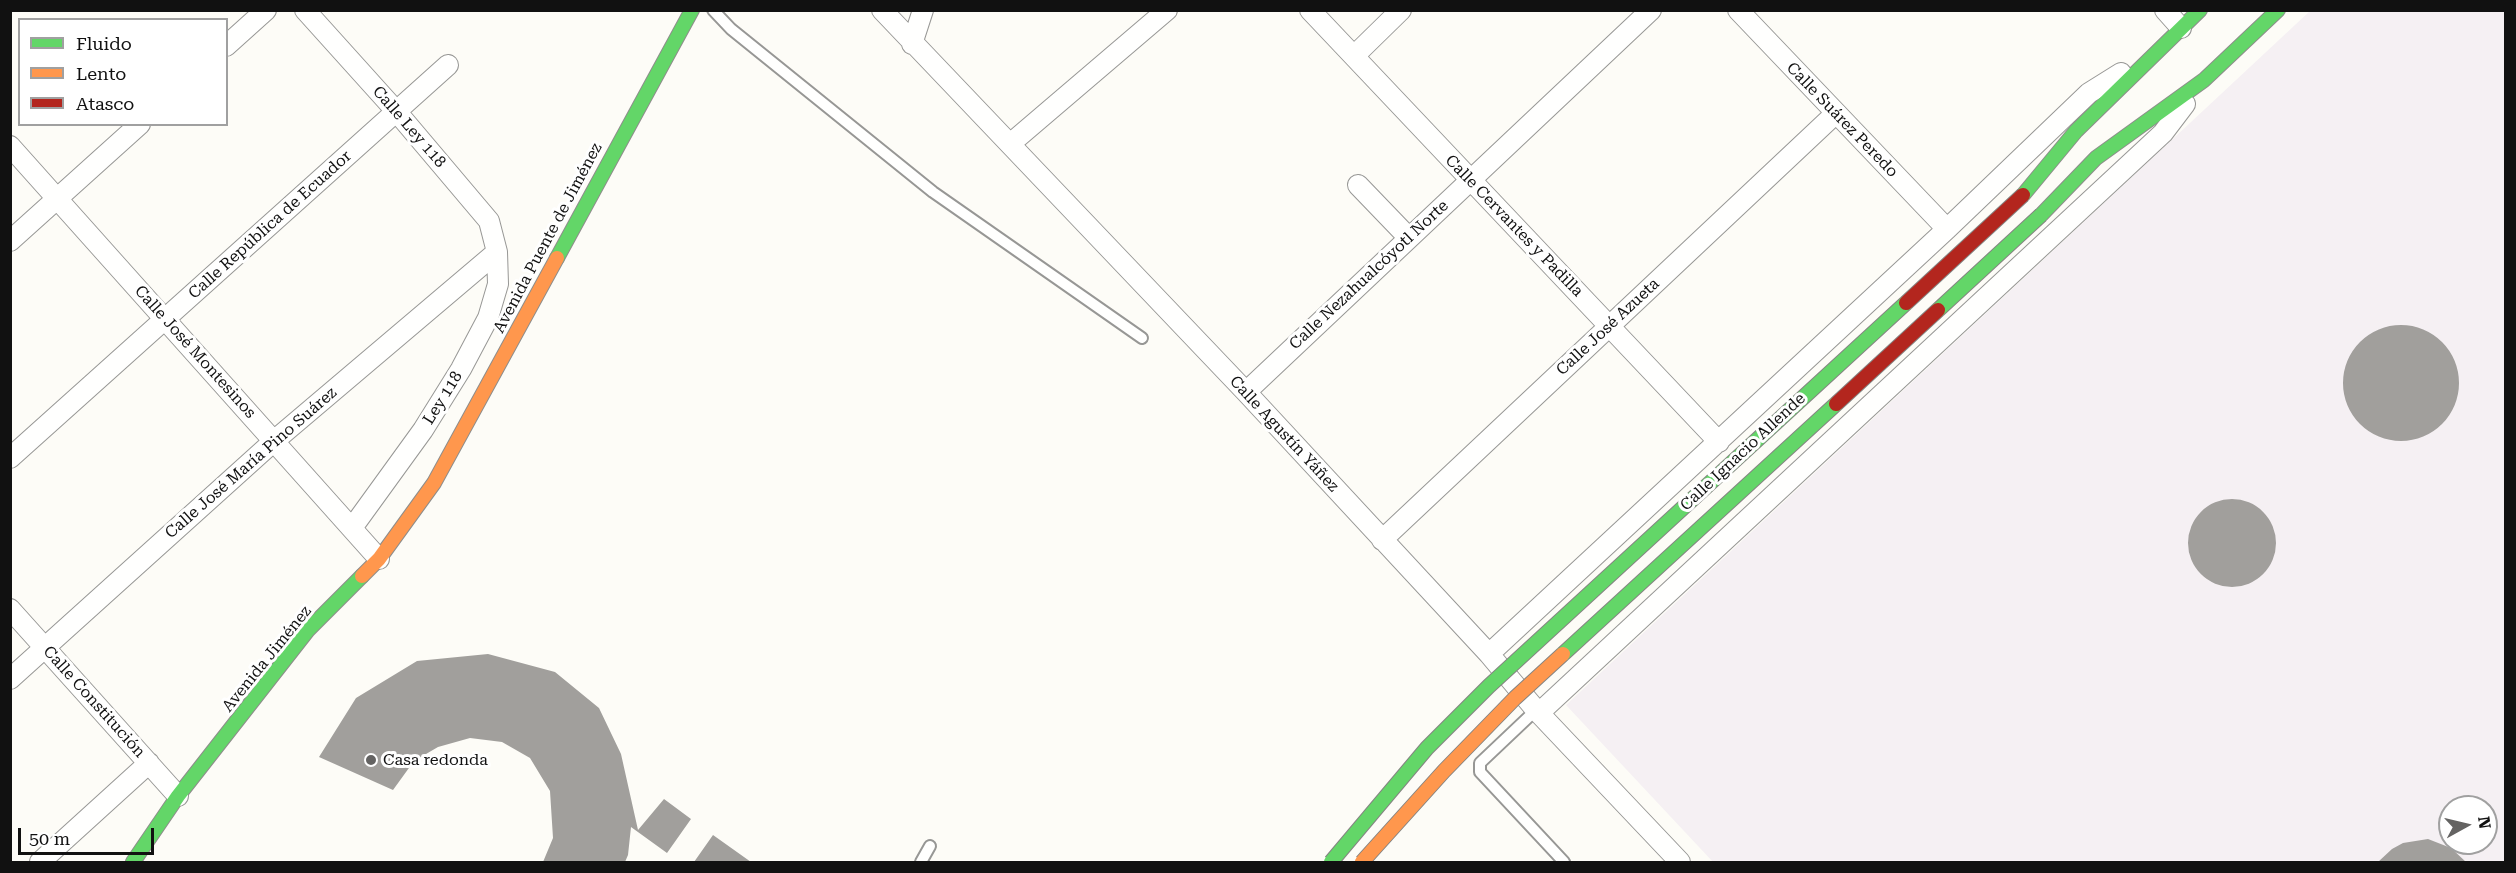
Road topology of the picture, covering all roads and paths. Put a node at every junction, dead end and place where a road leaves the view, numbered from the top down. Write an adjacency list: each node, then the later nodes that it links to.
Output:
1 (266, 10): 16 (street)
2 (305, 10): 22 (street, Calle Ley 118)
3 (692, 10): 41 (main road, Avenida Puente de Jiménez)
4 (713, 10): 36 (lane)
5 (882, 10): 17 (street, Calle Agustín Yáñez)
6 (923, 10): 17 (street)
7 (1167, 10): 25 (street)
8 (1310, 10): 19 (street, Calle Cervantes y Padilla)
9 (1401, 10): 19 (street)
10 (1651, 10): 27 (street, Calle Nezahualcóyotl Norte)
11 (1738, 10): 23 (street, Calle Suárez Peredo)
12 (2165, 10): 15 (street)
13 (2200, 10): 15 (main road, Calle Ignacio Allende)
14 (2278, 10): 21 (main road, Calle Ignacio Allende)
15 (2181, 28): 18 (main road, Calle Ignacio Allende)
16 (228, 44)
17 (912, 45): 25 (street, Calle Agustín Yáñez)
18 (2161, 47): 30 (street, Calle Ignacio Allende); 56 (main road, Calle Ignacio Allende, bridge)
19 (1354, 56): 27 (street, Calle Cervantes y Padilla)
20 (448, 65): 22 (street, Calle República de Ecuador)
21 (2204, 80): 49 (street, Calle Ignacio Allende); 57 (main road, Calle Ignacio Allende, bridge)
22 (396, 111): 33 (street, Calle Ley 118); 34 (street, Calle República de Ecuador)
23 (1835, 114): 30 (street, Calle Suárez Peredo); 35 (street, Calle José Azueta)
24 (138, 126): 29 (street)
25 (1010, 144): 37 (street, Calle Agustín Yáñez)
26 (10, 146): 29 (street, Calle José Montesinos)
27 (1470, 180): 31 (street, Calle Nezahualcóyotl Norte); 35 (street, Calle Cervantes y Padilla)
28 (1358, 185): 31 (street)
29 (58, 199): 32 (street); 34 (street, Calle José Montesinos)
30 (1947, 229): 39 (street, Calle Ignacio Allende)
31 (1409, 238): 37 (street, Calle Nezahualcóyotl Norte)
32 (10, 241)
33 (497, 252): 38 (street, Calle José María Pino Suárez); 42 (street, Ley 118)
34 (165, 320): 38 (street, Calle José Montesinos); 40 (street, Calle República de Ecuador)
35 (1609, 326): 39 (street, Calle Cervantes y Padilla); 43 (street, Calle José Azueta)
36 (1142, 338)
37 (1246, 392): 43 (street, Calle Agustín Yáñez)
38 (274, 441): 42 (street, Calle José Montesinos); 46 (street, Calle José María Pino Suárez)
39 (1719, 442): 47 (street, Calle Ignacio Allende)
40 (10, 458)
41 (434, 483): 44 (main road, Avenida Jiménez)
42 (352, 528): 44 (street, Calle José Montesinos)
43 (1382, 540): 47 (street, Calle Agustín Yáñez)
44 (379, 559): 51 (main road, Avenida Jiménez)
45 (10, 609): 46 (street, Calle Constitución)
46 (45, 648): 48 (street, Calle José María Pino Suárez); 50 (street, Calle Constitución)
47 (1489, 654): 49 (street, Calle Agustín Yáñez)
48 (10, 679)
49 (1537, 711): 58 (lane); 59 (street, Calle Agustín Yáñez)
50 (149, 763): 51 (street, Calle Constitución); 53 (street)
51 (178, 796): 54 (main road, Avenida Jiménez)
52 (930, 846): 55 (lane)
53 (40, 862)
54 (133, 862)
55 (921, 862)
56 (1331, 862)
57 (1362, 862)
58 (1564, 862)
59 (1680, 862)

